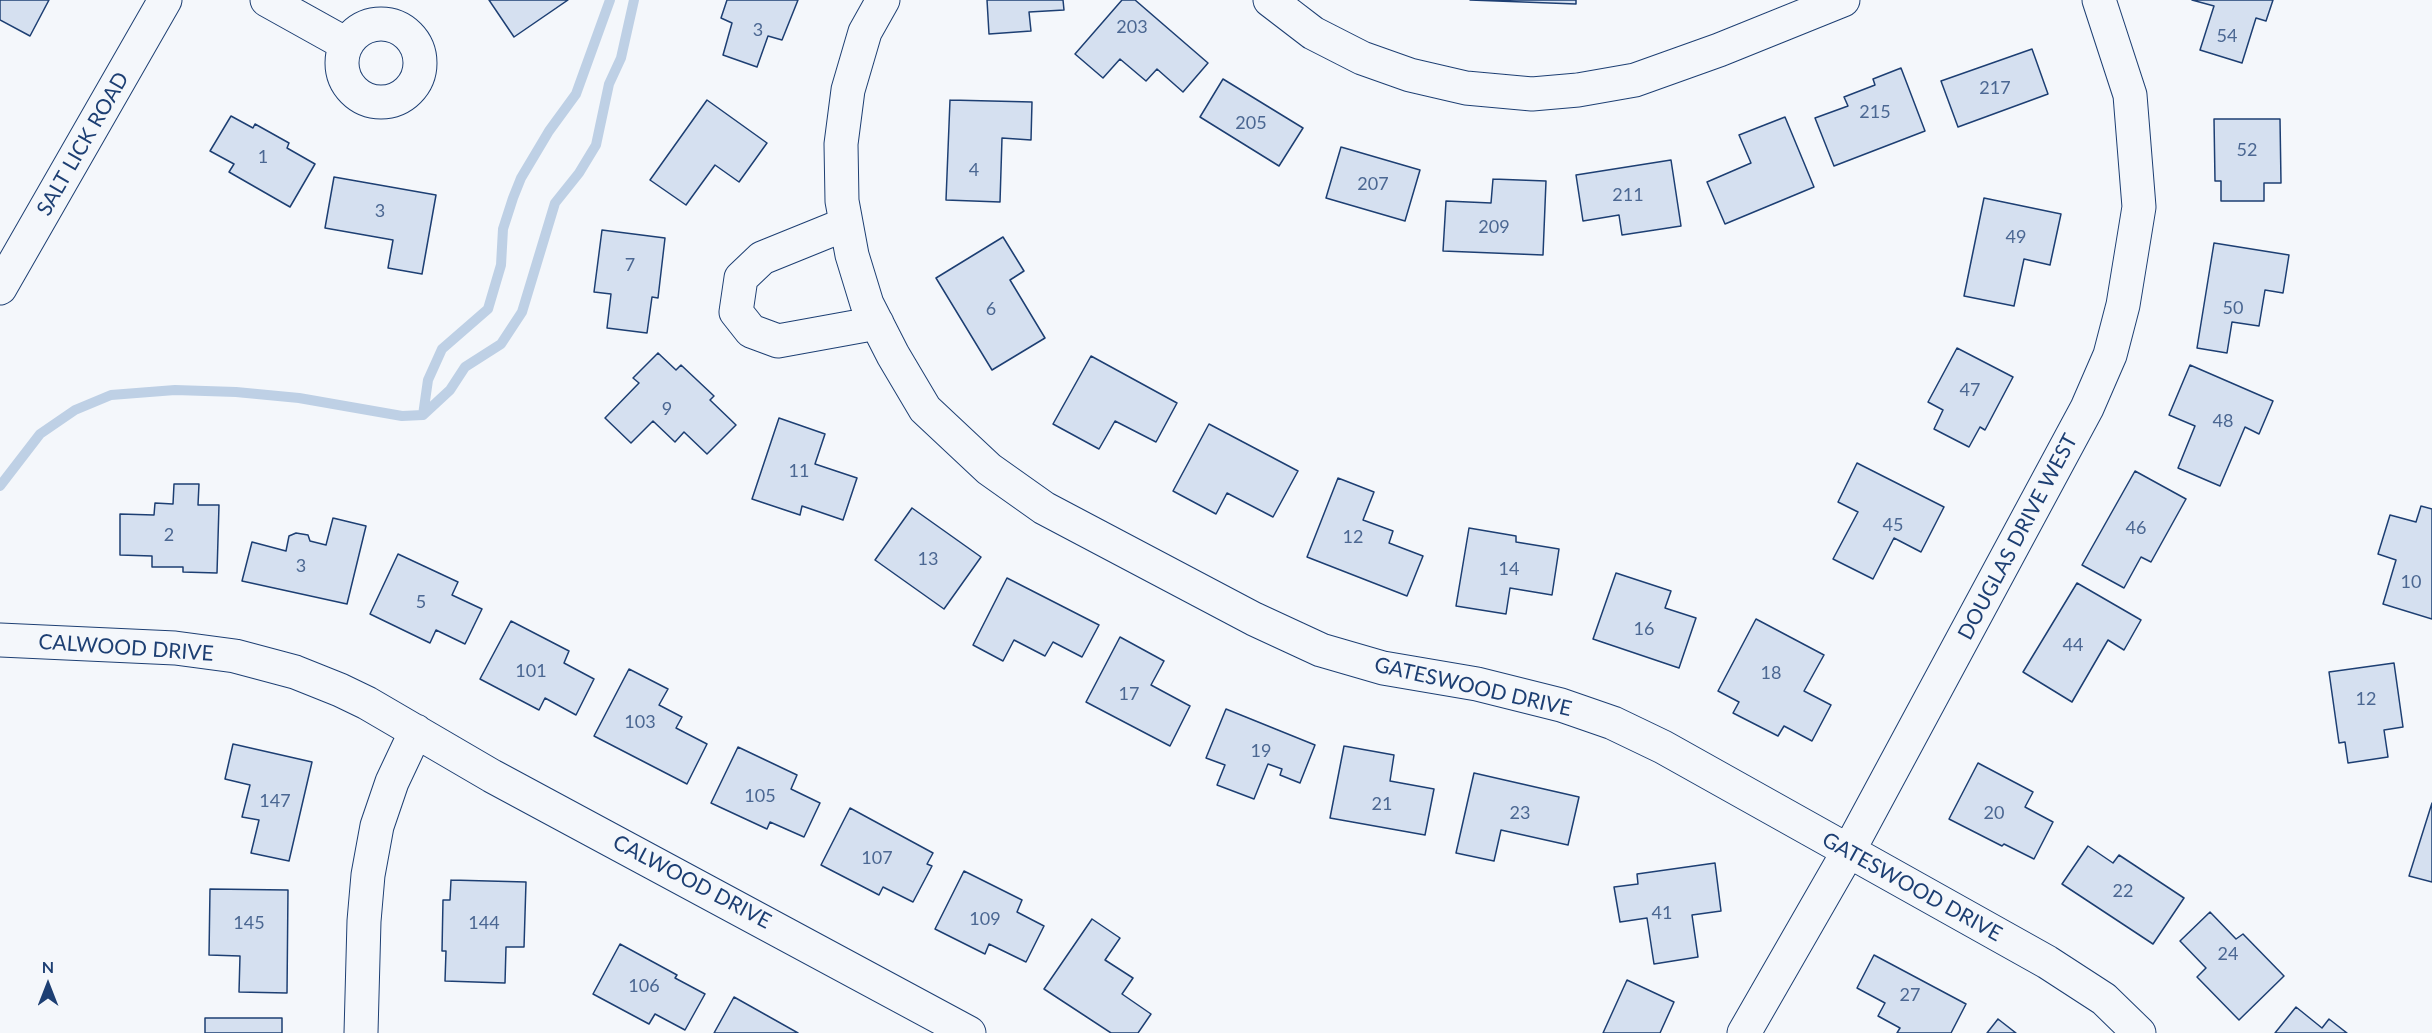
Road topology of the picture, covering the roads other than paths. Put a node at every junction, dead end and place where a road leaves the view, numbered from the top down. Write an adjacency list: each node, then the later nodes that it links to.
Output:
1 (165, 0): 9 (street, SALT LICK ROAD)
2 (267, 0): 7 (street)
3 (883, 0): 8 (street, GATESWOOD DRIVE)
4 (1270, 0): 5 (street)
5 (1843, 0)
6 (2099, 0): 13 (street, DOUGLAS DRIVE WEST)
7 (346, 44)
8 (846, 224): 10 (street, GATESWOOD DRIVE); 10 (street)
9 (0, 288)
10 (877, 323): 13 (street, GATESWOOD DRIVE)
11 (0, 640): 12 (street, CALWOOD DRIVE)
12 (416, 731): 14 (street); 15 (street, CALWOOD DRIVE)
13 (1848, 852): 16 (street, DOUGLAS DRIVE WEST); 17 (street, GATESWOOD DRIVE)
14 (361, 1033)
15 (969, 1033)
16 (1744, 1033)
17 (2139, 1033)

